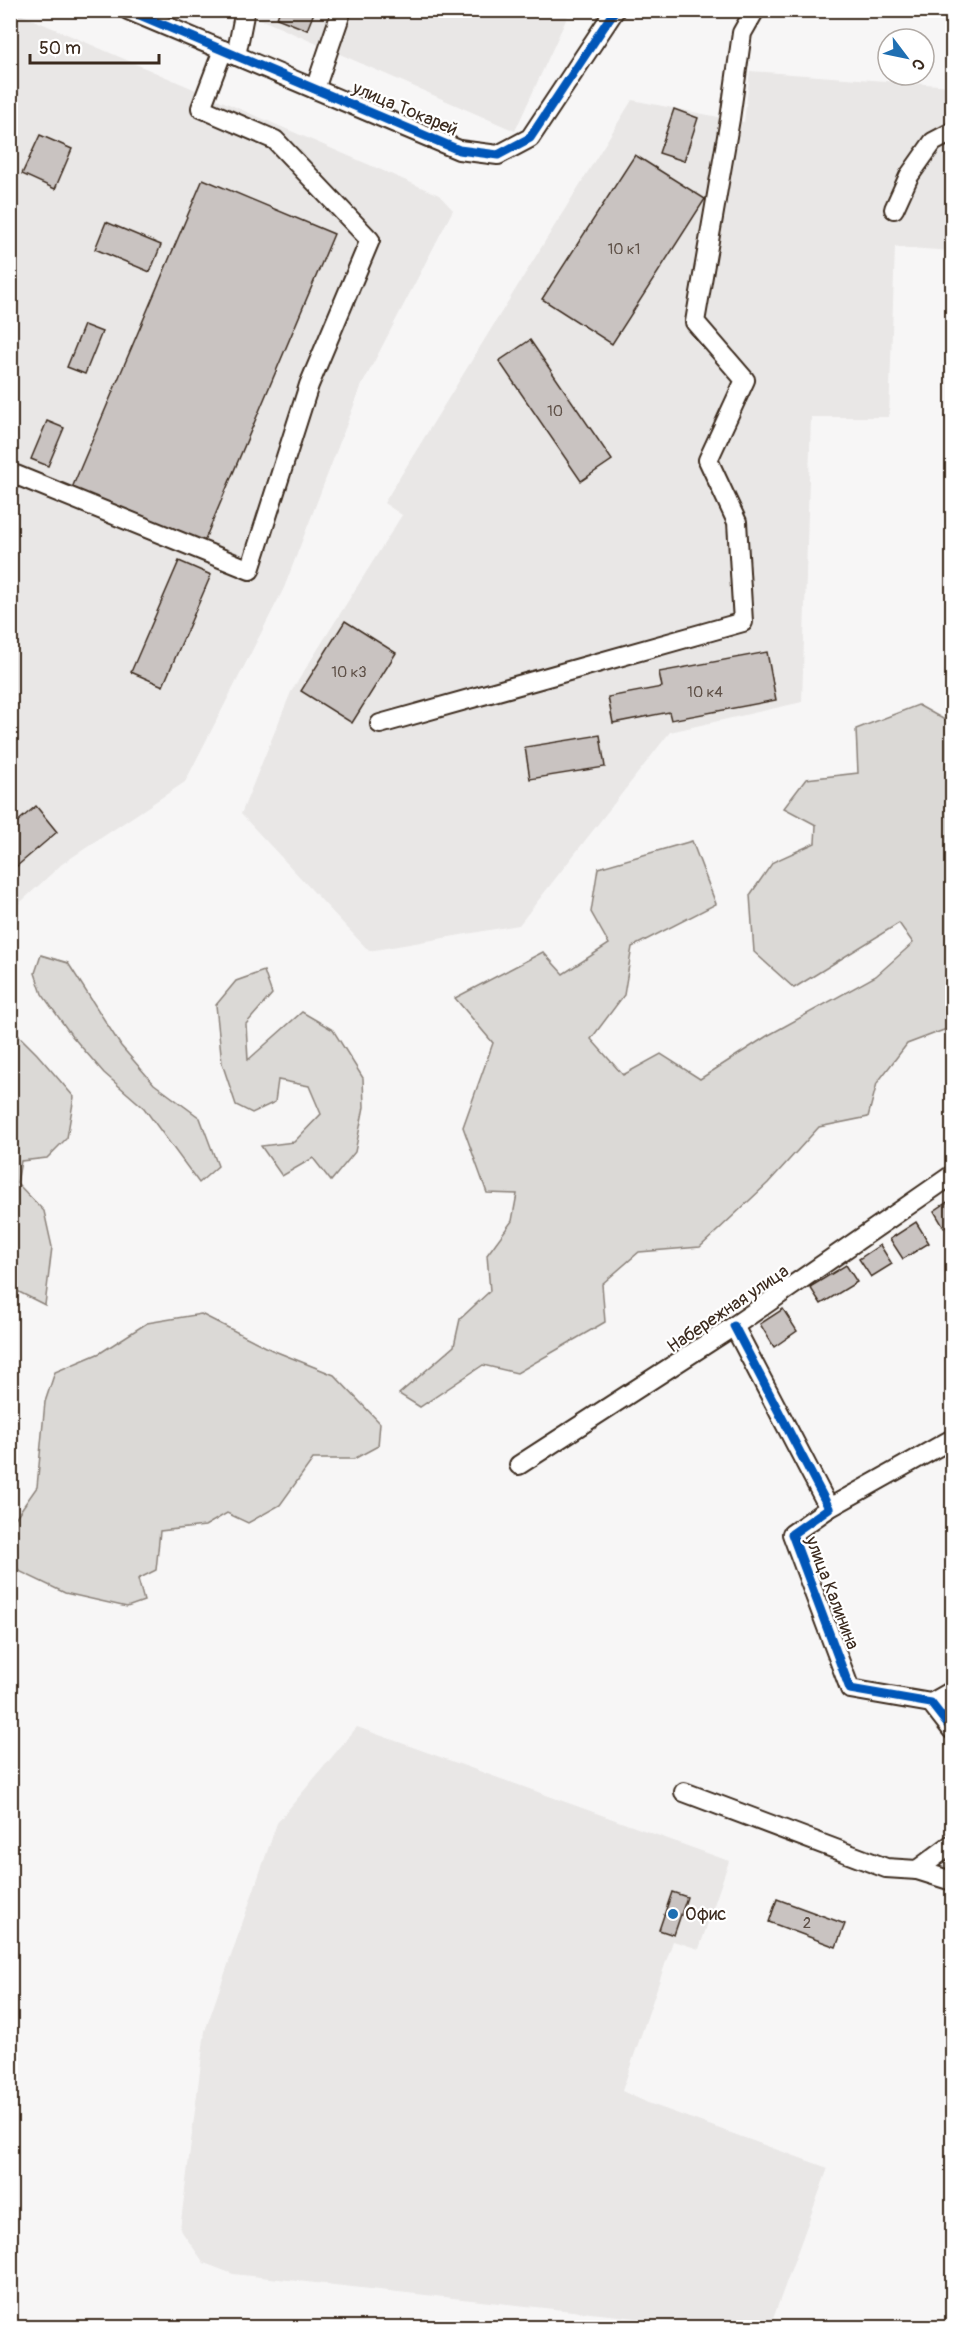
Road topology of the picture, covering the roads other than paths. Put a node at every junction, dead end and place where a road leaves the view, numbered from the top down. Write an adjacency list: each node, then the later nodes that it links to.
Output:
1 (128, 10): 6 (street, улица Токарей)
2 (245, 10): 6 (street)
3 (342, 10): 7 (street)
4 (615, 10): 7 (street, улица Токарей)
5 (755, 10): 11 (street)
6 (230, 53): 7 (street, улица Токарей); 10 (street)
7 (315, 89)
8 (952, 132): 9 (street)
9 (894, 209)
10 (16, 475)
11 (380, 724)
12 (952, 1175): 13 (street, Набережная улица)
13 (734, 1326): 15 (street, Набережная улица); 16 (street, улица Калинина)
14 (952, 1439): 16 (street)
15 (519, 1465)
16 (830, 1508): 18 (street, улица Калинина)
17 (952, 1690): 18 (street)
18 (931, 1703): 19 (street)
19 (952, 1730)
20 (684, 1792): 22 (street)
21 (952, 1844): 22 (street)
22 (917, 1870): 23 (street)
23 (952, 1881)

